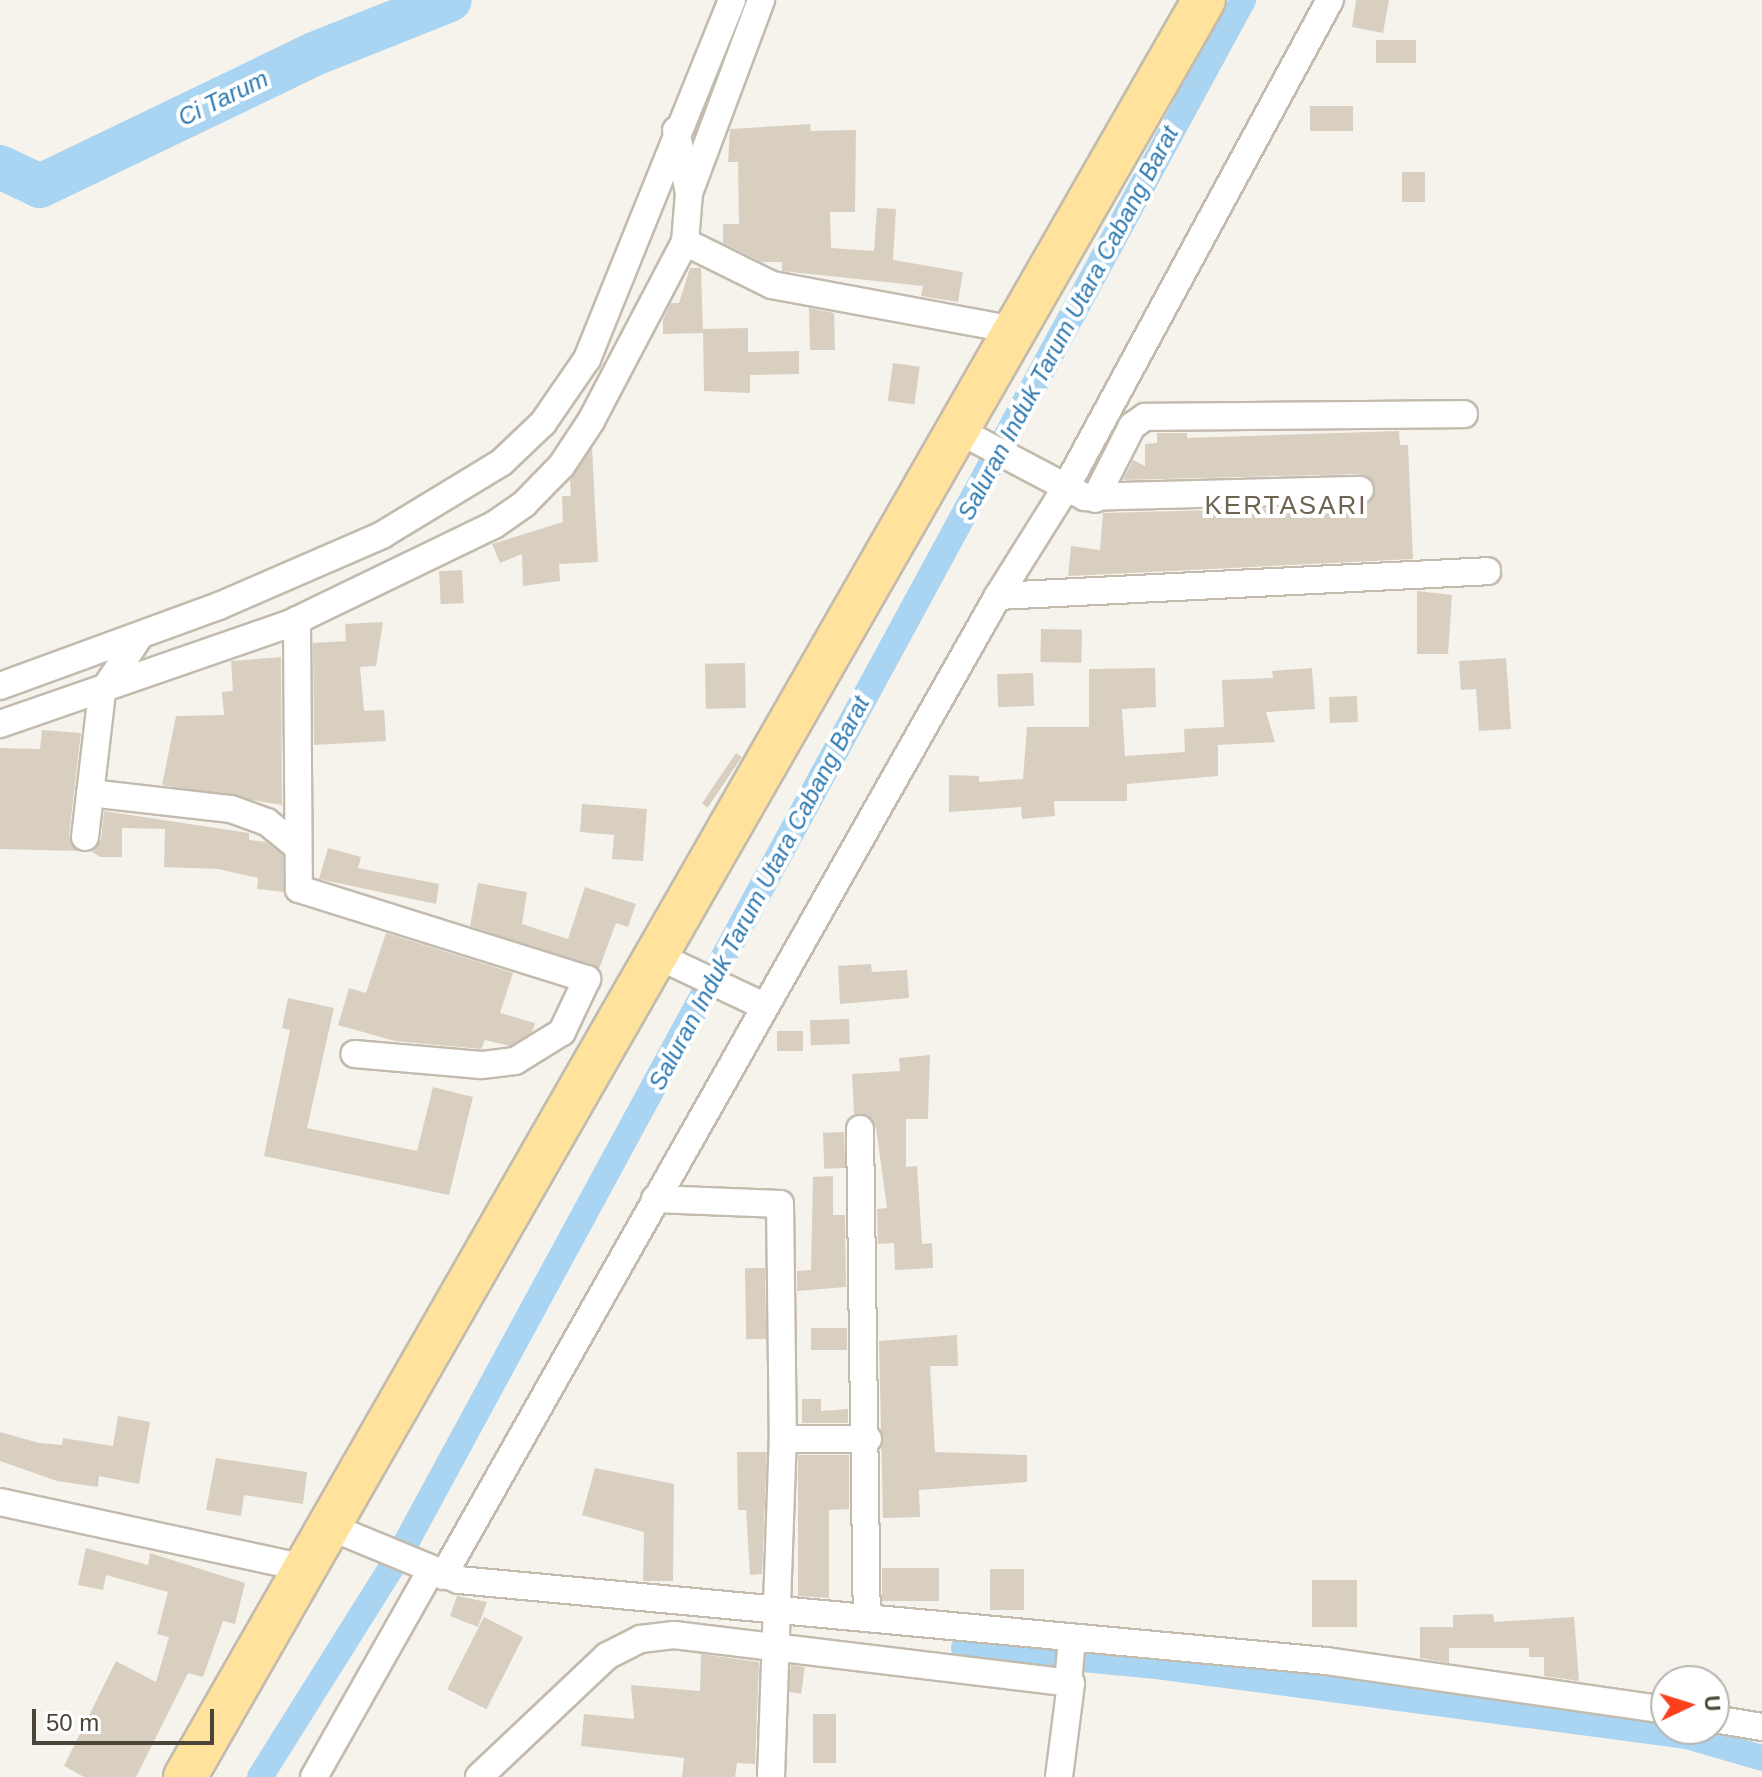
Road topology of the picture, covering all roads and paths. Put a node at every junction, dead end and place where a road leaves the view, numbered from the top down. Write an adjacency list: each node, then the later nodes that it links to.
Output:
1 (732, 0): 5 (street)
2 (761, 0): 6 (street)
3 (1204, 0): 8 (main road)
4 (1330, 0): 11 (street)
5 (676, 130): 6 (street); 17 (street)
6 (689, 193): 7 (street)
7 (685, 242): 8 (street); 16 (street)
8 (1010, 329): 10 (main road)
9 (1464, 414): 13 (street)
10 (965, 433): 11 (street); 24 (main road)
11 (1058, 484): 13 (street); 15 (street)
12 (1360, 490): 13 (street)
13 (1095, 499)
14 (1487, 571): 15 (street)
15 (998, 596): 25 (street)
16 (297, 620): 19 (street); 23 (street)
17 (139, 637): 18 (street); 19 (street)
18 (0, 686)
19 (102, 693): 20 (street); 21 (street)
20 (0, 724)
21 (90, 793): 22 (street); 23 (street)
22 (85, 837)
23 (294, 844): 26 (street)
24 (669, 960): 25 (street); 26 (main road)
25 (756, 1002): 29 (street)
26 (581, 1040): 27 (street); 33 (main road)
27 (354, 1054)
28 (860, 1129): 31 (street)
29 (655, 1199): 30 (street); 35 (street)
30 (783, 1439): 31 (street); 36 (street)
31 (868, 1439): 38 (street)
32 (0, 1502): 34 (street)
33 (340, 1531): 34 (main road); 35 (street)
34 (305, 1568): 45 (main road)
35 (437, 1574): 37 (street); 46 (street)
36 (779, 1612): 37 (street); 38 (street); 40 (street)
37 (673, 1616): 40 (street); 47 (street)
38 (867, 1616): 39 (street)
39 (1072, 1641): 41 (street); 42 (street)
40 (772, 1645): 41 (street); 48 (street)
41 (1069, 1681): 49 (street)
42 (1650, 1708)
43 (1730, 1722): 44 (street)
44 (1762, 1727)
45 (185, 1777)
46 (314, 1777)
47 (479, 1777)
48 (771, 1777)
49 (1059, 1777)

